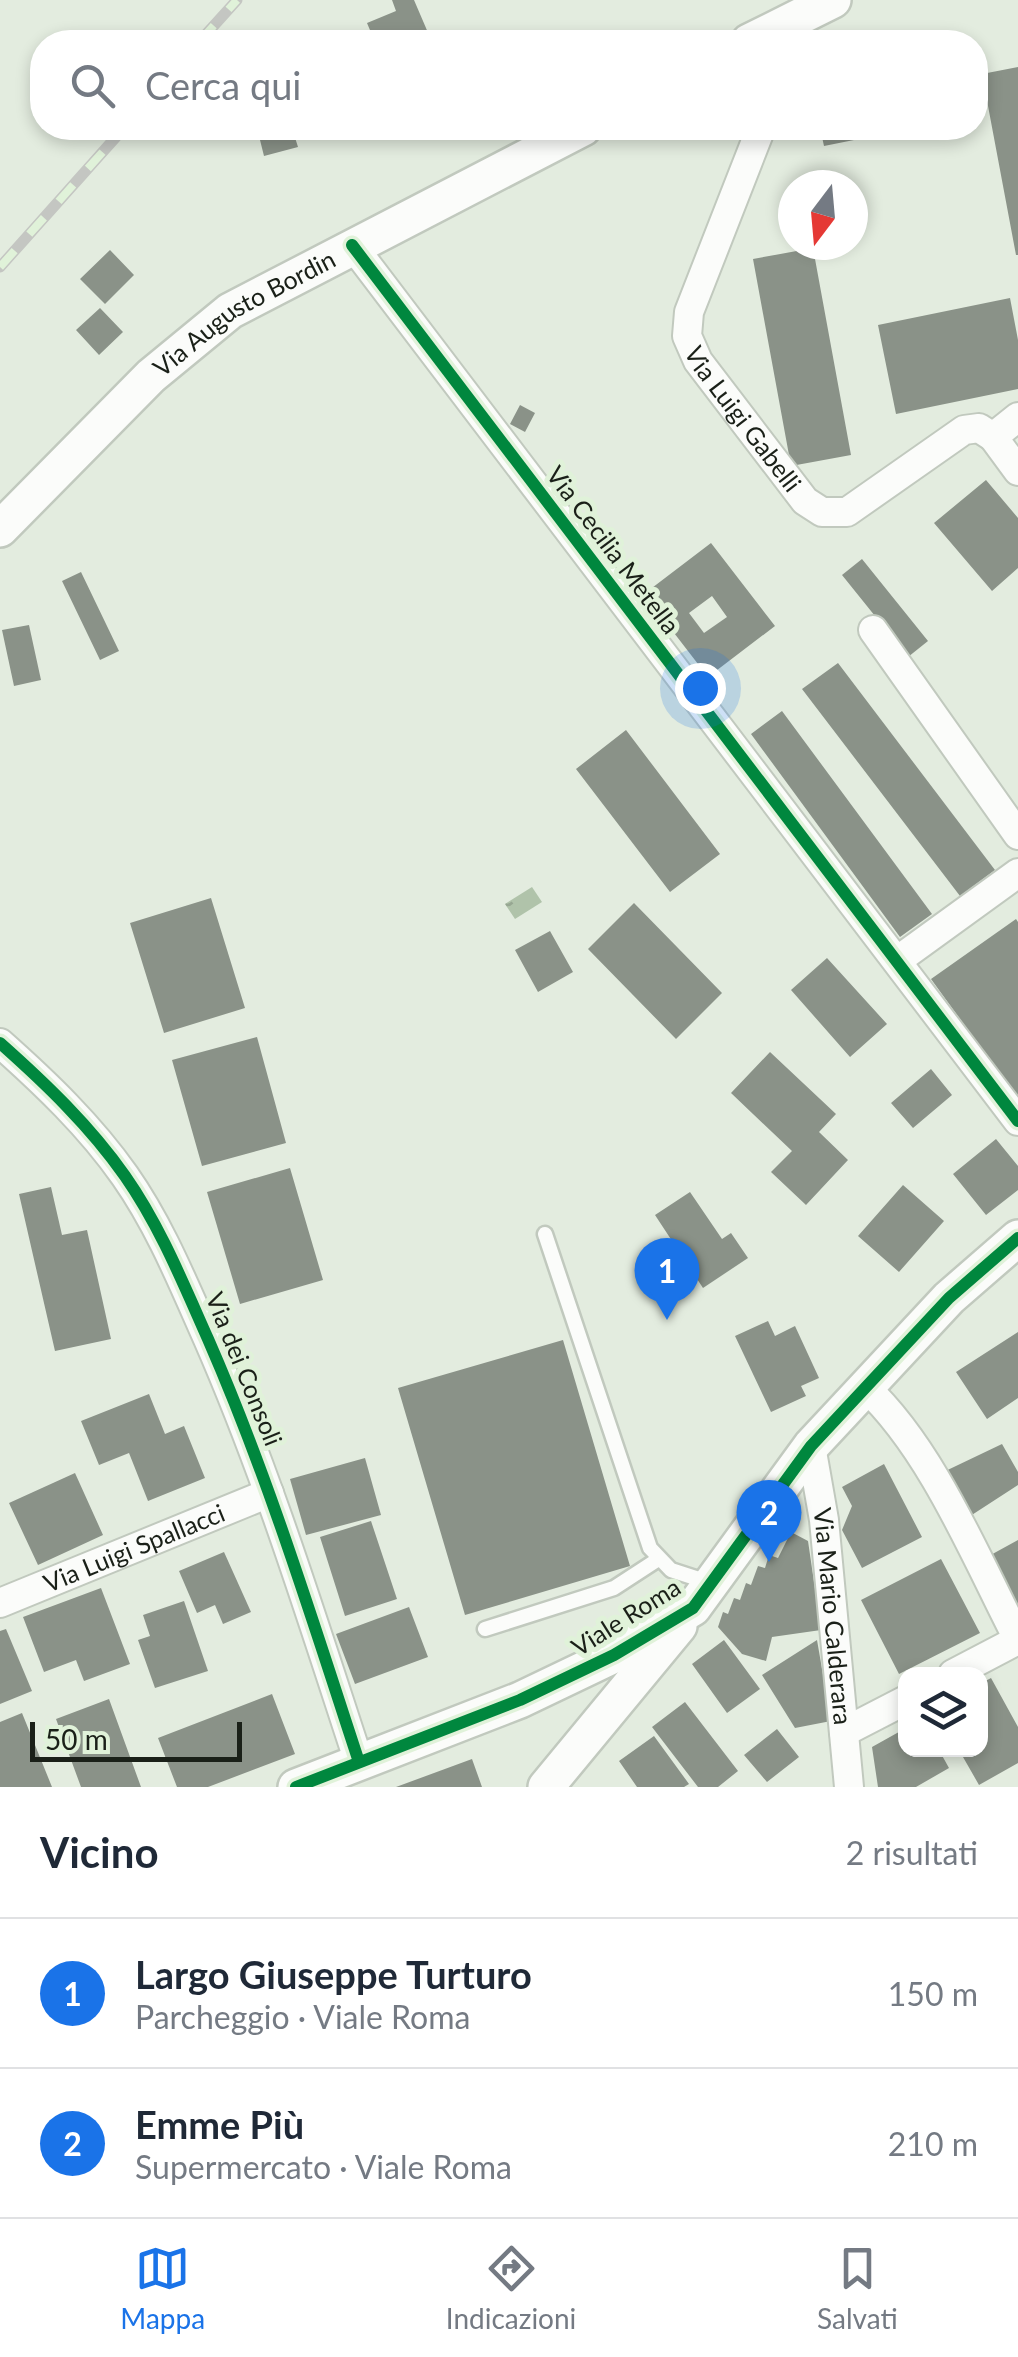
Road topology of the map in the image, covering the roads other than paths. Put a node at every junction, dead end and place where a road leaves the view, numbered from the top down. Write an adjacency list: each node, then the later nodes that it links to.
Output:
1 (811, 19): 2 (street)
2 (781, 30)
3 (560, 140): 5 (street, Via Augusto Bordin)
4 (756, 140): 7 (street, Via Luigi Gabelli)
5 (352, 246): 9 (street, Via Augusto Bordin); 13 (street, Via Cecilia Metella)
6 (1018, 417): 7 (street)
7 (993, 437): 8 (street)
8 (1018, 471)
9 (0, 529)
10 (873, 630): 11 (street)
11 (1018, 834)
12 (1018, 873): 13 (street)
13 (898, 960): 15 (street, Via Cecilia Metella)
14 (0, 1043): 20 (street, Via dei Consoli)
15 (1018, 1122)
16 (545, 1234): 21 (lane)
17 (1018, 1238): 18 (street, Viale Roma)
18 (865, 1387): 19 (street, Viale Roma); 25 (street)
19 (810, 1446): 22 (street, Viale Roma); 28 (street, Via Mario Calderara)
20 (269, 1493): 23 (street, Via Luigi Spallacci); 29 (street, Via dei Consoli)
21 (657, 1560): 22 (lane); 24 (lane)
22 (702, 1596): 29 (street, Viale Roma); 31 (street)
23 (0, 1603)
24 (486, 1628)
25 (1018, 1640): 26 (street)
26 (966, 1667)
27 (898, 1704): 28 (street)
28 (844, 1732): 32 (street, Via Mario Calderara)
29 (358, 1762): 30 (street, Viale Roma)
30 (296, 1787)
31 (546, 1787)
32 (849, 1787)

